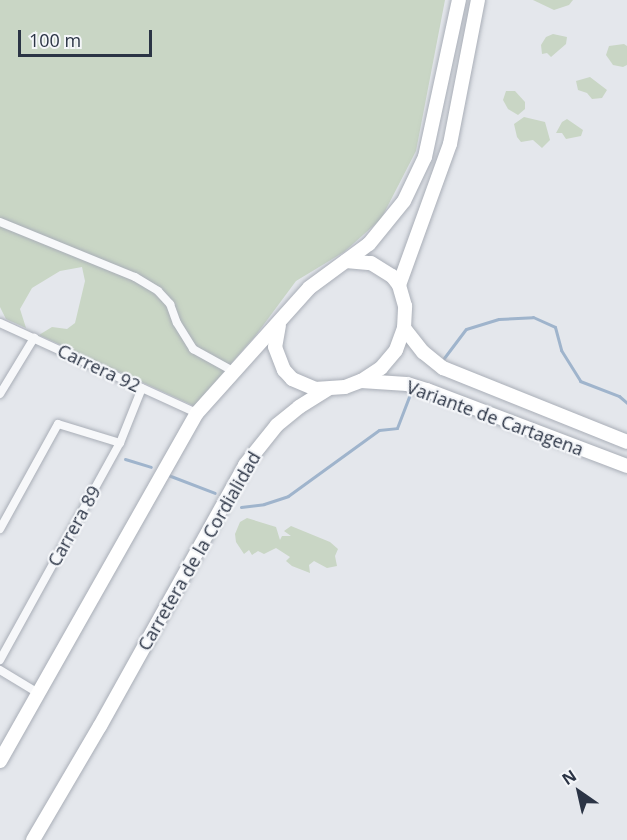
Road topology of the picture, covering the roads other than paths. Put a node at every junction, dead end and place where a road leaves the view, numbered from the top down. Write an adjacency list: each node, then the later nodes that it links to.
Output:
1 (459, 0): 4 (highway)
2 (478, 0): 5 (highway)
3 (0, 222): 10 (street)
4 (346, 261): 5 (highway); 7 (highway)
5 (399, 285): 8 (highway, Carretera de la Cordialidad)
6 (0, 323): 9 (street, Carrera 92)
7 (279, 323): 10 (highway); 13 (highway)
8 (404, 328): 11 (highway, Carretera de la Cordialidad); 16 (highway, Variante de Cartagena)
9 (34, 338): 12 (street, Carrera 92); 14 (street)
10 (233, 371): 15 (highway)
11 (362, 381): 13 (highway, Carretera de la Cordialidad); 18 (highway, Variante de Cartagena)
12 (142, 388): 15 (street, Carrera 92); 17 (street, Carrera 89)
13 (328, 389): 24 (highway, Carretera de la Cordialidad)
14 (1, 391)
15 (197, 414): 22 (highway)
16 (627, 442)
17 (120, 443): 19 (street); 20 (street, Carrera 89)
18 (627, 466)
19 (0, 529)
20 (0, 660)
21 (0, 670): 22 (street)
22 (38, 693): 23 (highway)
23 (0, 761)
24 (33, 840)

